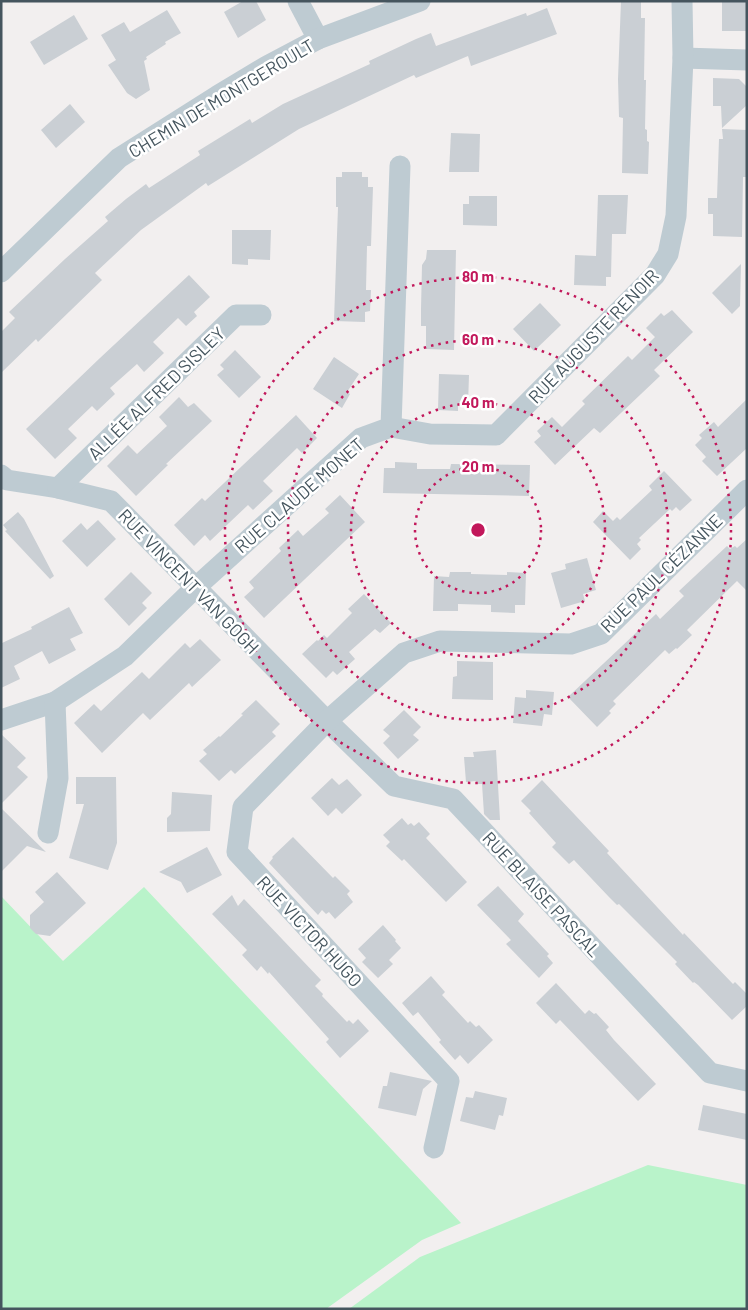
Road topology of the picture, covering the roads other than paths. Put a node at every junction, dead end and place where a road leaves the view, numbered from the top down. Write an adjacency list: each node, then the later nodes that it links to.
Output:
1 (298, 1): 4 (street)
2 (420, 1): 4 (street, CHEMIN DE MONTGEROULT)
3 (682, 1): 5 (street, RUE AUGUSTE RENOIR)
4 (318, 40): 8 (street, CHEMIN DE MONTGEROULT)
5 (683, 58): 6 (street); 10 (street, RUE AUGUSTE RENOIR)
6 (747, 60)
7 (400, 166): 10 (street)
8 (1, 272)
9 (261, 316): 12 (street, ALLÉE ALFRED SISLEY)
10 (391, 427): 14 (street, RUE CLAUDE MONET)
11 (3, 480): 12 (street, RUE VINCENT VAN GOGH)
12 (58, 488): 14 (street, RUE VINCENT VAN GOGH)
13 (747, 490): 17 (street, RUE PAUL CÉZANNE)
14 (195, 588): 15 (street, RUE CLAUDE MONET); 17 (street, RUE VINCENT VAN GOGH)
15 (55, 702): 16 (street, RUE CLAUDE MONET); 18 (street)
16 (1, 720)
17 (327, 721): 19 (street, RUE BLAISE PASCAL); 20 (street, RUE VICTOR HUGO)
18 (48, 833)
19 (747, 1081)
20 (434, 1148)

